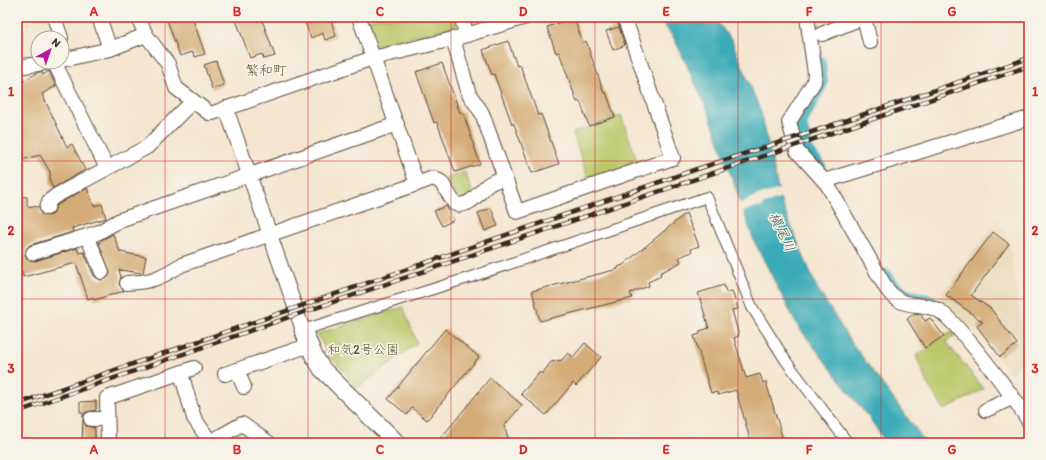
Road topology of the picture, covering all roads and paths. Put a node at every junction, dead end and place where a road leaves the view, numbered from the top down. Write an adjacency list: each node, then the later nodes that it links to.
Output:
1 (54, 17): 10 (street)
2 (99, 17): 16 (street)
3 (138, 17): 12 (street)
4 (461, 17): 13 (street)
5 (526, 17): 13 (street)
6 (623, 17): 28 (street)
7 (807, 17): 29 (street)
8 (864, 17): 11 (street); 15 (street)
9 (361, 18): 18 (street)
10 (58, 30)
11 (822, 34)
12 (146, 35): 16 (street); 22 (street)
13 (467, 35): 14 (street)
14 (453, 39): 18 (street); 28 (street)
15 (870, 42)
16 (110, 49): 17 (street)
17 (70, 58)
18 (373, 58): 23 (street); 25 (street)
19 (30, 62): 20 (street)
20 (18, 63)
21 (63, 70): 26 (street)
22 (193, 101): 23 (street); 26 (street)
23 (226, 108): 27 (street)
24 (1029, 118): 29 (street)
25 (397, 124): 27 (street); 30 (street)
26 (106, 168): 31 (street)
27 (248, 175): 32 (street); 33 (street)
28 (504, 178): 30 (street)
29 (829, 180): 40 (street)
30 (417, 184): 32 (street)
31 (47, 208)
32 (270, 235): 36 (street); 37 (street)
33 (87, 236): 34 (street); 35 (street)
34 (33, 253)
35 (102, 272)
36 (127, 283)
37 (303, 330): 38 (street); 49 (street)
38 (310, 345): 39 (street); 48 (street)
39 (244, 387)
40 (1012, 398): 41 (street); 44 (street)
41 (986, 410)
42 (91, 419): 43 (street)
43 (107, 419): 45 (street); 46 (street)
44 (1029, 422)
45 (210, 442): 47 (street)
46 (108, 443)
47 (269, 443)
48 (397, 443)
49 (848, 443)

